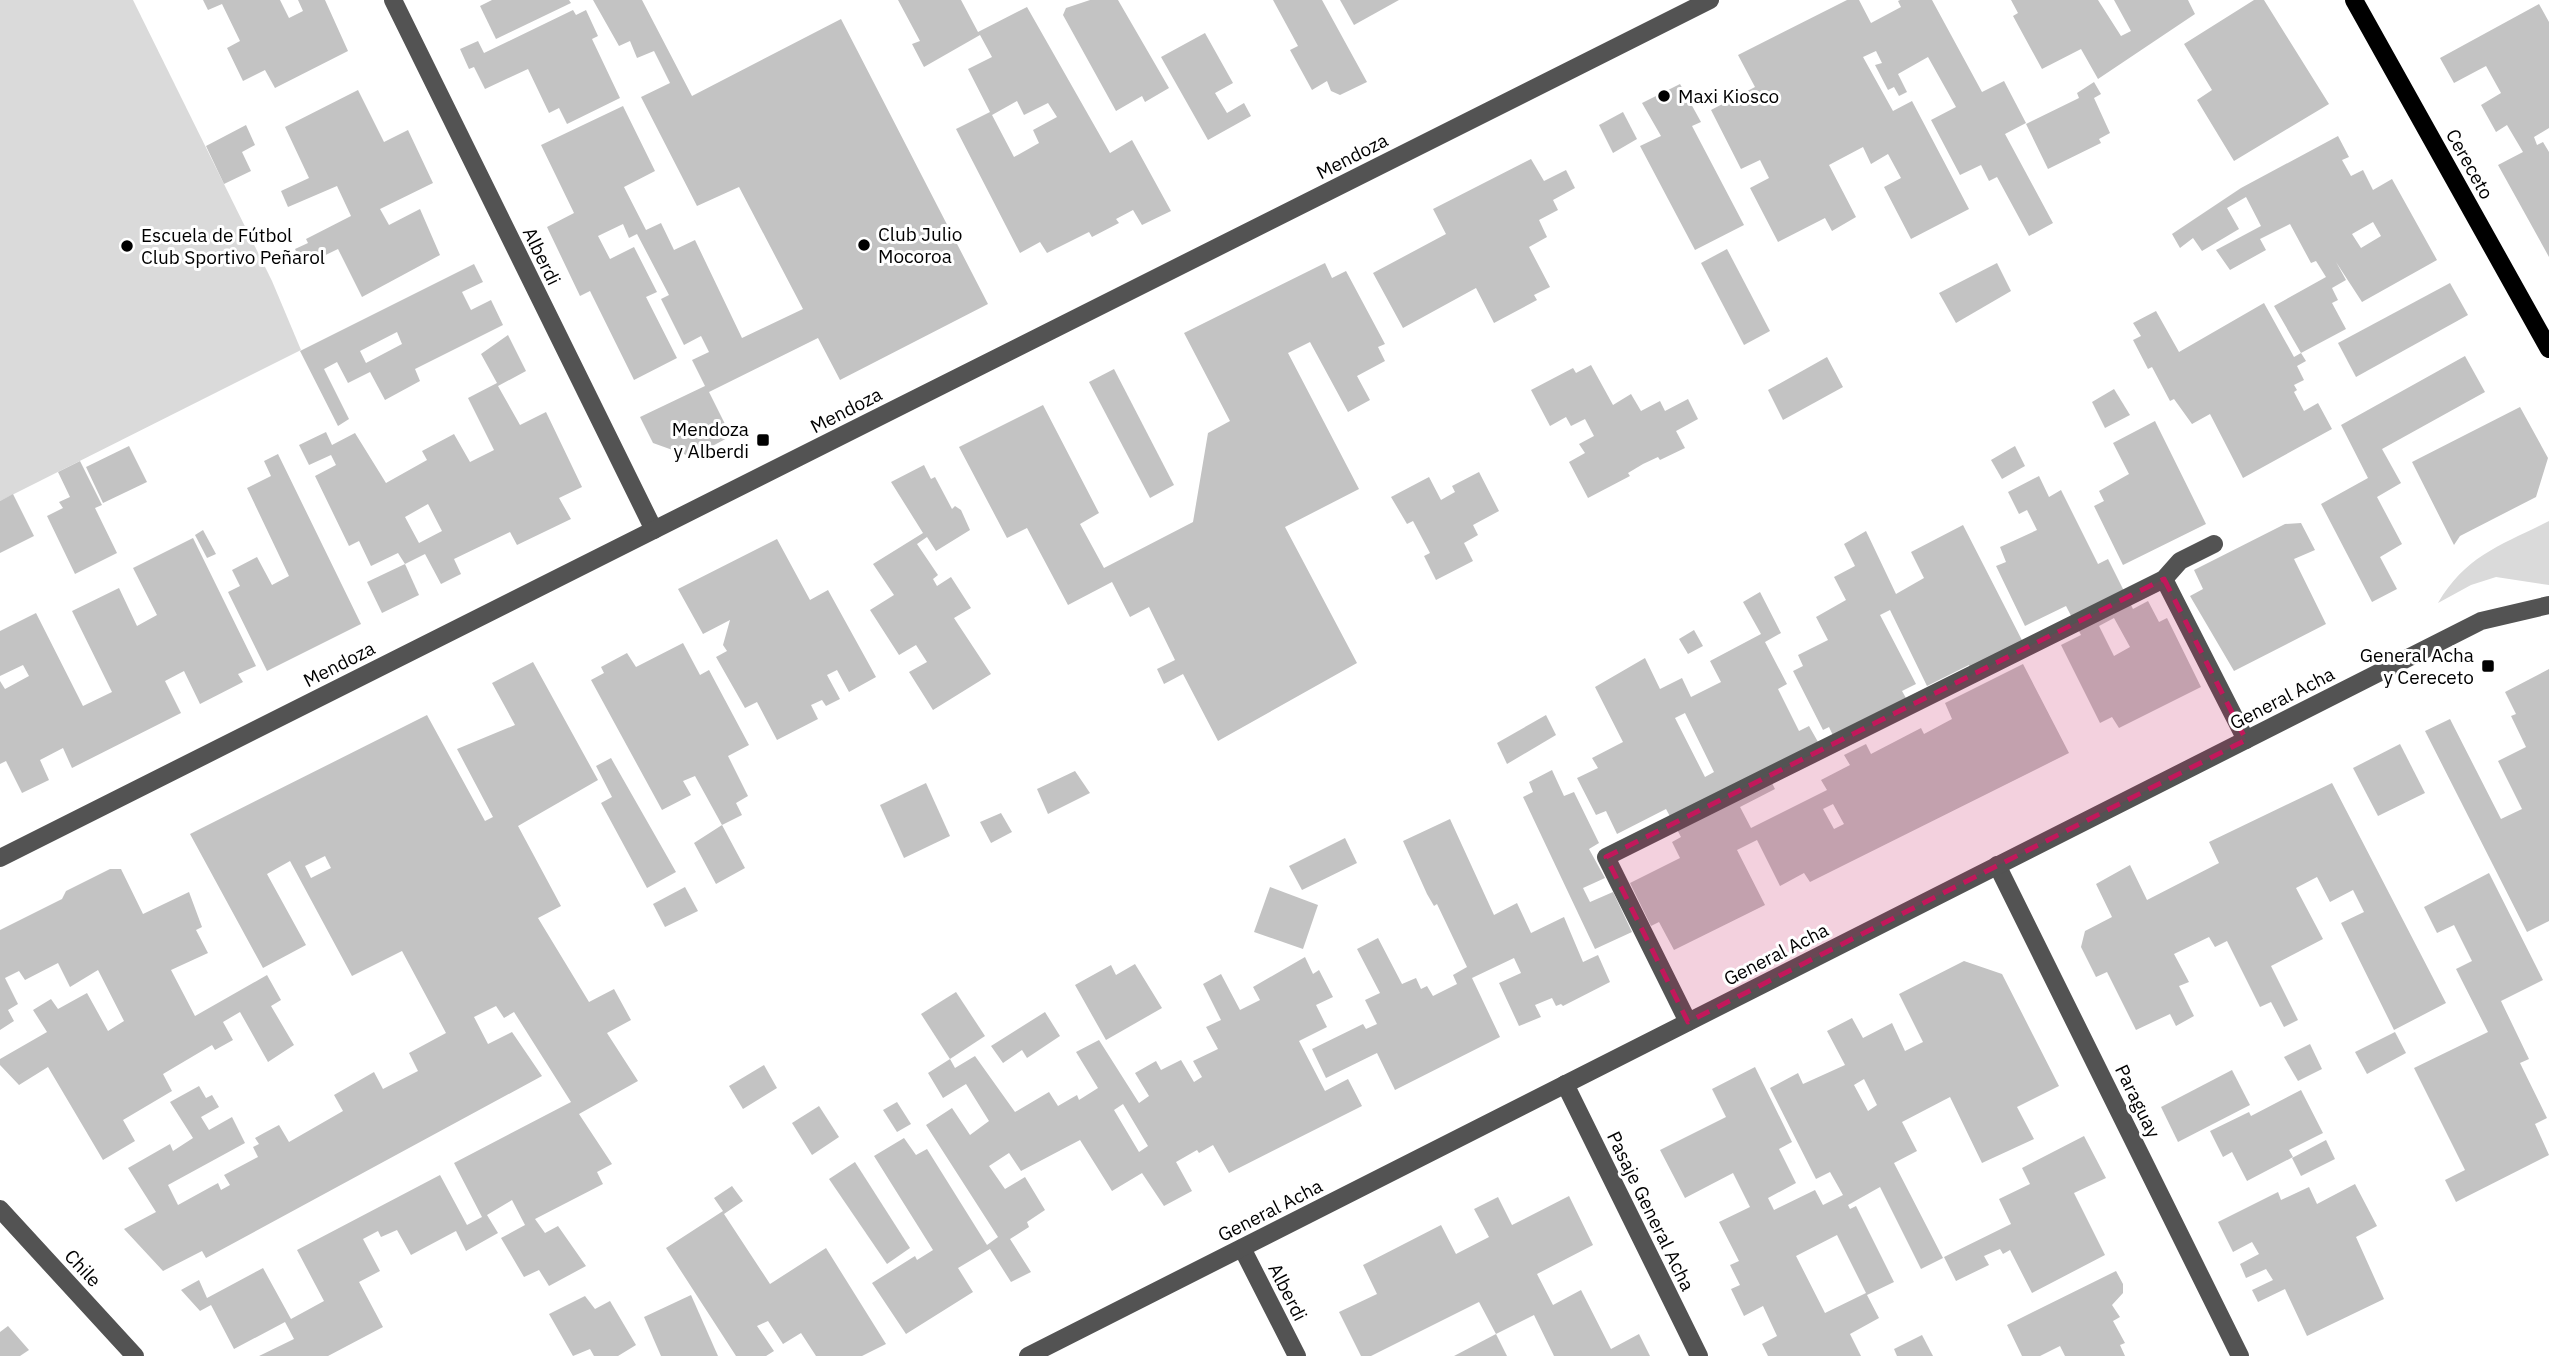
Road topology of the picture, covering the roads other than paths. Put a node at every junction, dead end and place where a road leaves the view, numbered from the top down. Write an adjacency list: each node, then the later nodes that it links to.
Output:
1 (393, 0): 5 (street, Alberdi)
2 (1710, 0): 5 (street, Mendoza)
3 (2354, 0): 4 (main road, Cereceto)
4 (2549, 349)
5 (654, 530): 10 (street, Mendoza)
6 (2214, 544): 7 (street)
7 (2164, 579): 9 (street); 12 (street)
8 (2549, 605): 9 (street, General Acha)
9 (2246, 740): 11 (street, General Acha)
10 (0, 858)
11 (1997, 865): 12 (street, General Acha); 20 (street, Paraguay)
12 (1688, 1022): 13 (street, General Acha)
13 (1565, 1084): 15 (street, General Acha); 19 (street, Pasaje General Acha)
14 (0, 1209): 16 (street, Chile)
15 (1242, 1248): 17 (street, General Acha); 18 (street, Alberdi)
16 (135, 1356)
17 (1028, 1356)
18 (1297, 1356)
19 (1699, 1356)
20 (2240, 1356)

